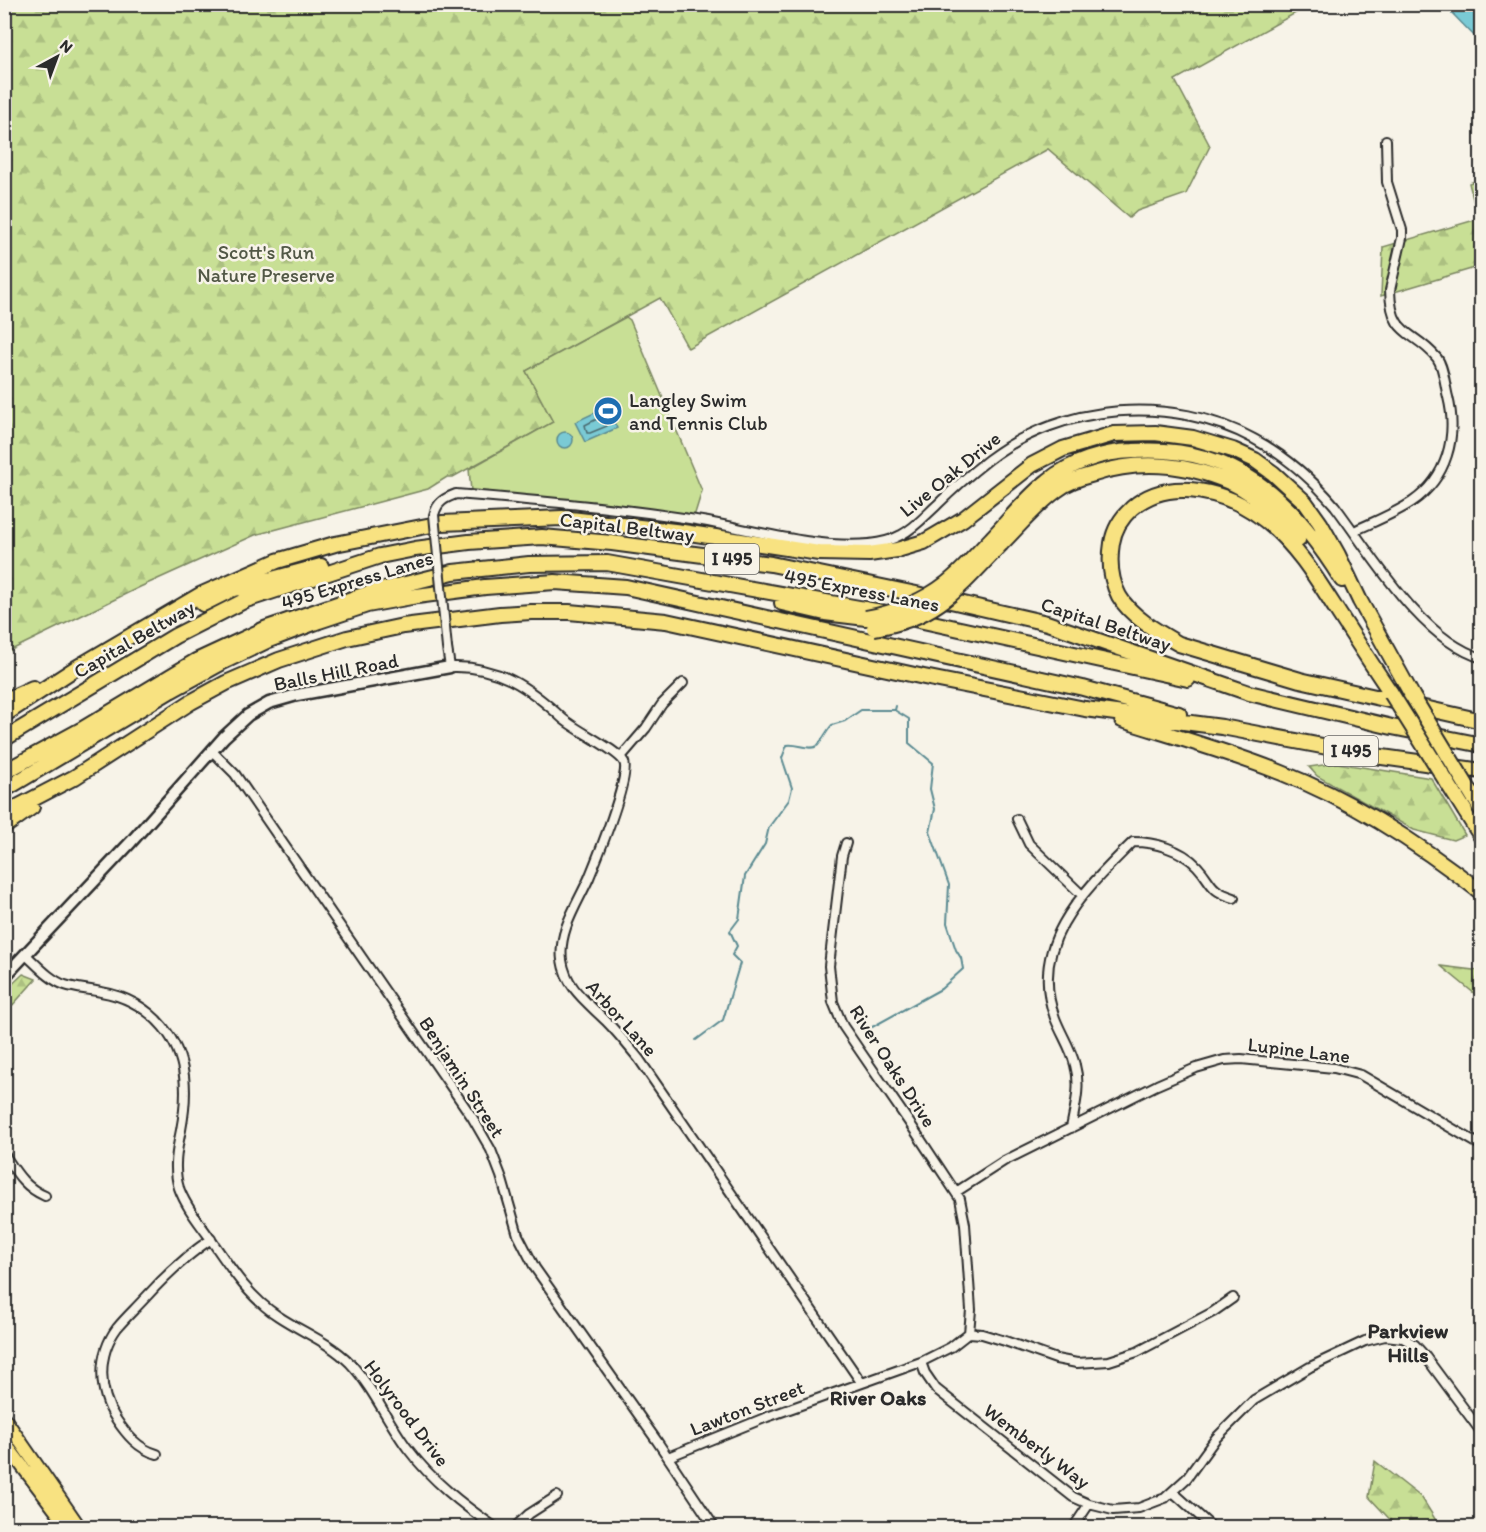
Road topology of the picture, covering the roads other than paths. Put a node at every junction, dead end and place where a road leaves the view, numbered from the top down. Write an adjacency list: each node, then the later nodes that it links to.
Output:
1 (1386, 140): 2 (street)
2 (1354, 531): 10 (street, Live Oak Drive); 11 (street, Live Oak Drive, bridge)
3 (997, 540): 7 (highway, bridge); 8 (highway, bridge); 15 (highway); 16 (highway)
4 (380, 556): 9 (highway); 14 (highway, Capital Beltway / I 495); 22 (highway, Capital Beltway / I 495)
5 (607, 563): 7 (highway, 495 Express Lanes); 8 (highway); 27 (highway, 495 Express Lanes)
6 (626, 587): 8 (highway); 21 (highway, 495 Express Lanes); 29 (highway, 495 Express Lanes)
7 (889, 614): 8 (highway, bridge); 14 (highway, 495 Express Lanes)
8 (870, 623)
9 (135, 634): 12 (highway); 16 (highway)
10 (1482, 658)
11 (450, 667): 24 (street, Balls Hill Road); 25 (street, Balls Hill Road)
12 (76, 668): 17 (highway); 19 (highway)
13 (683, 683): 25 (street)
14 (1249, 693): 23 (highway, Capital Beltway / I 495)
15 (1391, 693): 20 (highway); 34 (highway, bridge)
16 (1413, 697): 30 (highway, bridge)
17 (4, 701)
18 (1085, 708): 21 (highway, I 495); 28 (highway, I 495); 36 (highway)
19 (4, 715)
20 (1482, 721)
21 (1222, 727): 26 (highway, I 495)
22 (4, 739)
23 (1482, 744)
24 (212, 751): 39 (street, Balls Hill Road); 55 (street, Benjamin Street)
25 (621, 757): 50 (street, Arbor Lane)
26 (1482, 771)
27 (4, 772)
28 (75, 777): 31 (highway, I 495); 33 (highway)
29 (4, 790)
30 (1482, 811)
31 (4, 814)
32 (1017, 819): 37 (street)
33 (4, 827)
34 (1482, 838)
35 (846, 843): 44 (street, River Oaks Drive)
36 (1482, 893)
37 (1082, 895): 38 (street); 41 (street)
38 (1234, 898)
39 (26, 955): 40 (street, Balls Hill Road); 46 (street, Holyrood Drive)
40 (4, 977)
41 (1071, 1128): 42 (street, Lupine Lane); 44 (street)
42 (1482, 1146)
43 (4, 1154): 45 (street)
44 (956, 1192): 48 (street)
45 (45, 1196)
46 (211, 1239): 54 (street); 61 (street, Holyrood Drive)
47 (1233, 1298): 48 (street)
48 (969, 1334): 49 (street, Lawton Street)
49 (921, 1362): 50 (street, Lawton Street); 58 (street, Wemberly Way)
50 (861, 1382): 55 (street, Lawton Street)
51 (4, 1418): 60 (main road)
52 (1482, 1433): 56 (street, Wemberly Way)
53 (4, 1442): 59 (main road)
54 (157, 1454)
55 (668, 1457): 63 (street, Benjamin Street)
56 (1173, 1492): 58 (street, Wemberly Way); 65 (street)
57 (557, 1496): 62 (street)
58 (1089, 1504): 64 (street)
59 (69, 1527)
60 (80, 1527)
61 (496, 1527)
62 (514, 1527)
63 (715, 1527)
64 (1072, 1527)
65 (1213, 1527)

